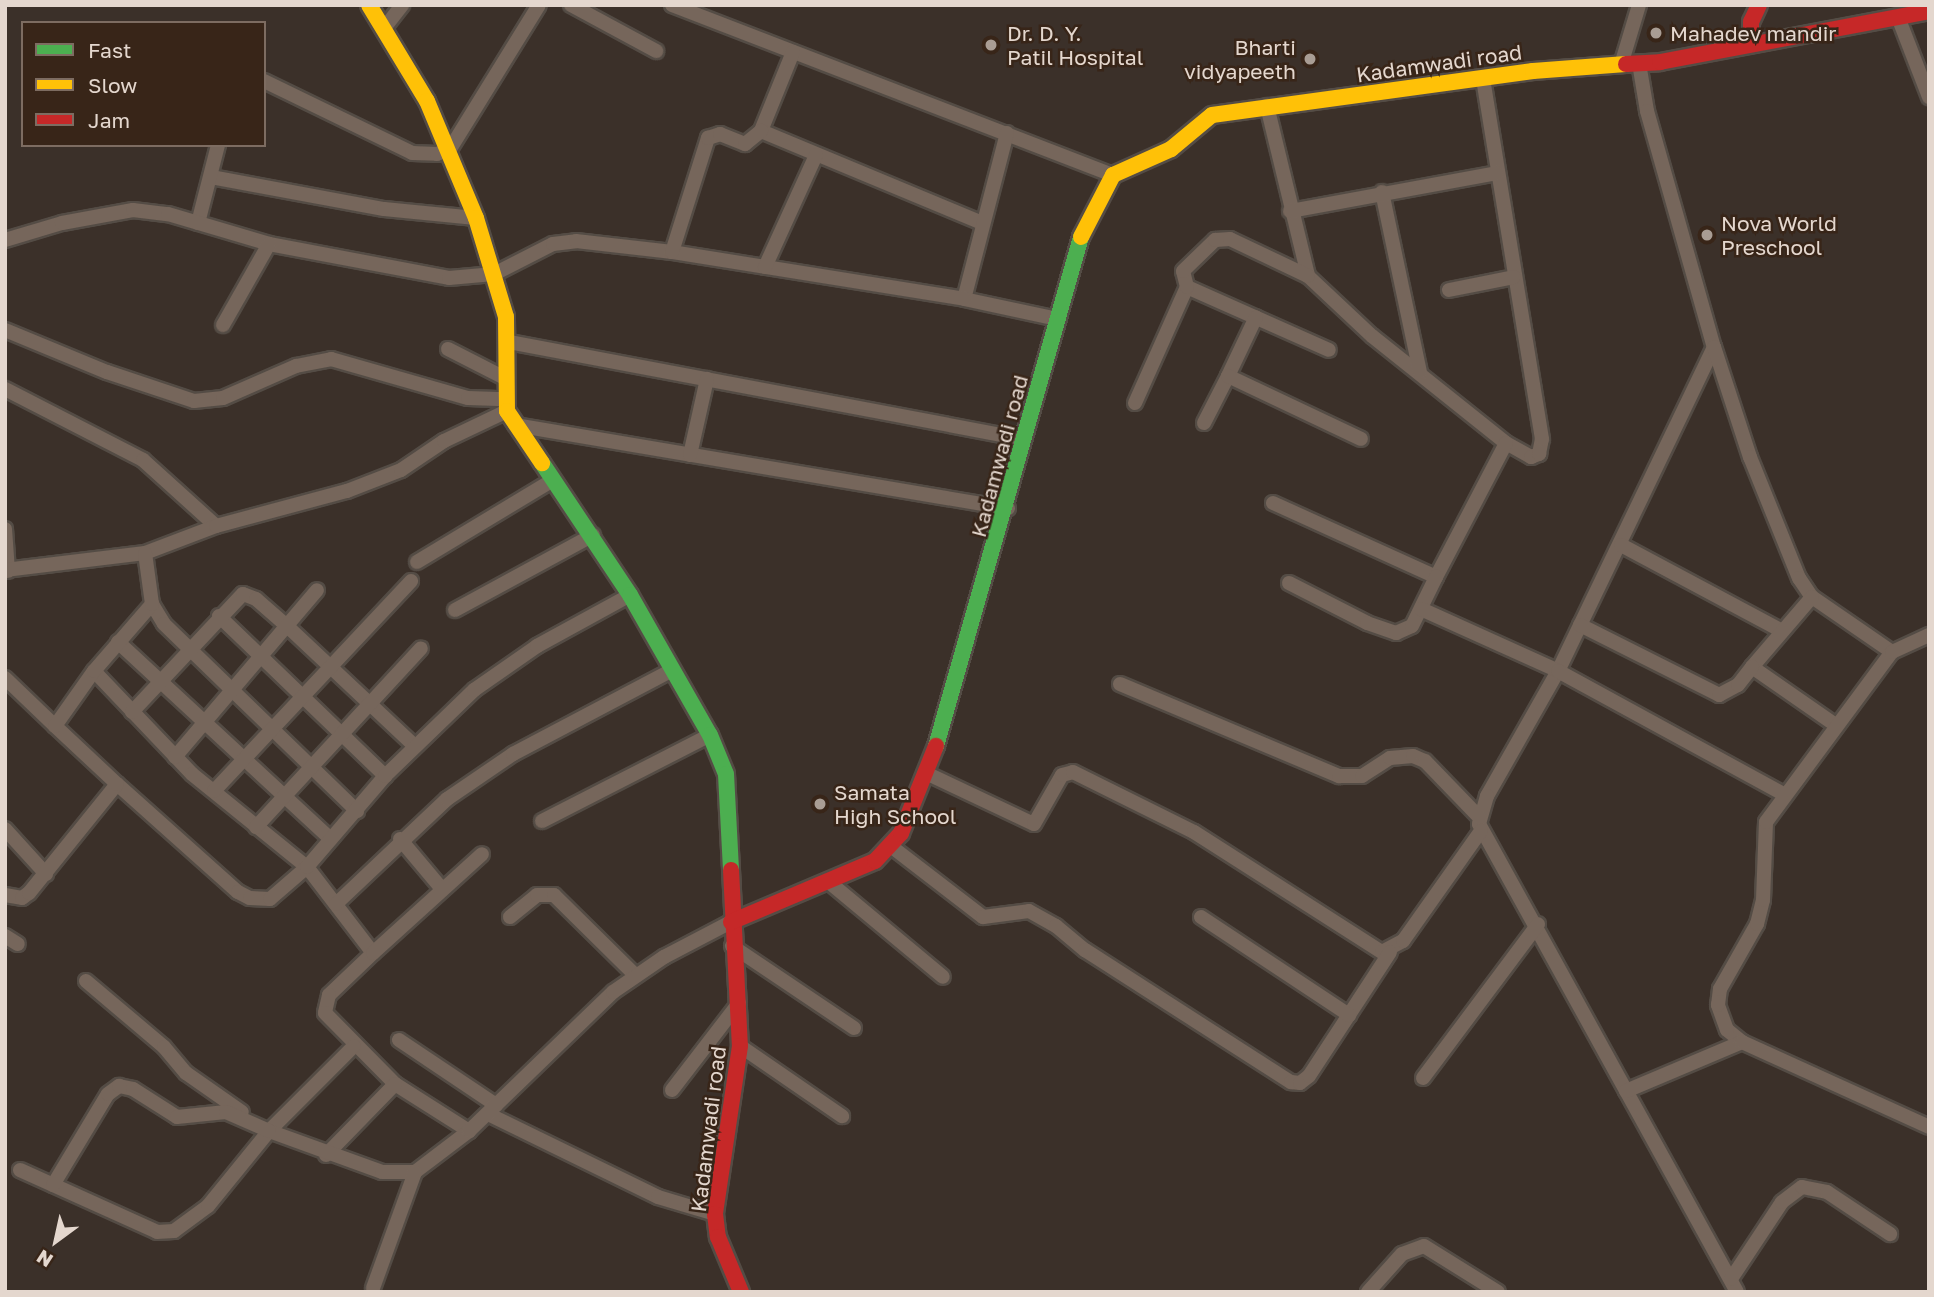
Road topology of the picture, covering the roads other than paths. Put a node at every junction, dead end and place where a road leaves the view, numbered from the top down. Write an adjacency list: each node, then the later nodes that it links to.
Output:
1 (369, 5): 10 (street)
2 (402, 5): 10 (street)
3 (539, 5): 23 (street)
4 (571, 5): 12 (street)
5 (1639, 5): 15 (street)
6 (1759, 5): 11 (street)
7 (681, 7): 13 (street)
8 (1929, 10): 9 (street)
9 (1898, 17): 11 (street); 18 (street)
10 (386, 27): 23 (street)
11 (1751, 41): 14 (street, Kadamwadi road)
12 (656, 51)
13 (793, 52): 20 (street); 21 (street)
14 (1639, 64): 15 (street, Kadamwadi road); 48 (street)
15 (1621, 65): 16 (street, Kadamwadi road)
16 (1483, 78): 19 (street, Kadamwadi road); 25 (street)
17 (266, 82): 23 (street)
18 (1929, 97)
19 (1267, 106): 26 (street, Kadamwadi road); 29 (street)
20 (761, 131): 24 (street); 35 (street)
21 (1006, 133): 26 (street); 31 (street)
22 (218, 147): 27 (street)
23 (450, 149): 30 (street)
24 (816, 155): 31 (street); 36 (street)
25 (1497, 173): 28 (street); 39 (street)
26 (1113, 176): 44 (street, Kadamwadi road)
27 (211, 177): 30 (street); 32 (street)
28 (1382, 192): 29 (street); 51 (street)
29 (1290, 211): 38 (street)
30 (476, 218): 37 (street)
31 (980, 222): 42 (street)
32 (198, 223): 33 (street); 34 (street)
33 (5, 240)
34 (269, 244): 37 (street); 45 (street)
35 (672, 251): 36 (street); 37 (street)
36 (765, 267): 42 (street)
37 (494, 274): 47 (street)
38 (1308, 276): 40 (street); 51 (street)
39 (1514, 277): 41 (street); 61 (street)
40 (1187, 287): 43 (street); 56 (street)
41 (1449, 290)
42 (964, 299): 44 (street)
43 (1256, 317): 50 (street); 52 (street)
44 (1057, 320): 59 (street, Kadamwadi road)
45 (223, 325)
46 (5, 330): 57 (street)
47 (509, 342): 53 (street); 54 (street)
48 (1714, 347): 69 (street); 78 (street)
49 (448, 349): 53 (street)
50 (1329, 350)
51 (1420, 372): 61 (street)
52 (1228, 376): 58 (street); 60 (street)
53 (507, 379): 57 (street)
54 (707, 379): 59 (street); 62 (street)
55 (5, 389): 66 (street)
56 (1135, 403)
57 (509, 412): 62 (street); 63 (street); 66 (street)
58 (1204, 423)
59 (1023, 439): 65 (street, Kadamwadi road)
60 (1361, 439)
61 (1506, 443): 73 (street)
62 (690, 455): 65 (street)
63 (553, 480): 68 (street); 71 (street)
64 (1273, 503): 73 (street)
65 (1008, 508): 114 (street, Kadamwadi road)
66 (216, 526): 70 (street)
67 (5, 529): 72 (street)
68 (593, 535): 77 (street); 81 (street)
69 (1621, 545): 83 (street); 85 (street)
70 (145, 553): 72 (street); 79 (street)
71 (418, 562)
72 (7, 570)
73 (1436, 577): 80 (street)
74 (411, 581): 93 (street)
75 (1289, 583): 80 (street)
76 (317, 590): 84 (street)
77 (630, 595): 94 (street); 110 (street)
78 (1812, 597): 85 (street); 90 (street)
79 (152, 604): 87 (street); 88 (street)
80 (1421, 609): 96 (street)
81 (455, 610)
82 (219, 616): 84 (street); 88 (street); 91 (street)
83 (1580, 625): 92 (street); 96 (street)
84 (287, 626): 91 (street); 93 (street)
85 (1780, 630): 92 (street)
86 (1929, 635): 90 (street)
87 (118, 642): 95 (street); 98 (street)
88 (188, 648): 98 (street); 100 (street)
89 (421, 648): 102 (street)
90 (1892, 652): 106 (street)
91 (259, 657): 100 (street); 101 (street)
92 (1752, 667): 106 (street)
93 (328, 668): 101 (street); 102 (street)
94 (672, 670): 109 (street); 126 (street)
95 (94, 671): 103 (street); 105 (street)
96 (1558, 671): 118 (street); 122 (street)
97 (5, 678): 105 (street)
98 (160, 681): 103 (street); 104 (street)
99 (1120, 684): 122 (street)
100 (231, 690): 104 (street); 107 (street)
101 (301, 697): 107 (street); 108 (street)
102 (368, 704): 108 (street); 110 (street)
103 (132, 712): 111 (street)
104 (205, 721): 111 (street); 112 (street)
105 (55, 726): 116 (street)
106 (1837, 726): 118 (street)
107 (271, 728): 112 (street); 113 (street)
108 (340, 734): 113 (street); 115 (street)
109 (710, 735): 121 (street); 137 (street)
110 (415, 746): 115 (street)
111 (175, 757): 117 (street)
112 (244, 758): 117 (street); 119 (street)
113 (312, 766): 119 (street); 120 (street)
114 (928, 774): 127 (street, Kadamwadi road); 142 (street)
115 (385, 776): 120 (street)
116 (117, 784): 129 (street); 130 (street)
117 (214, 791): 123 (street)
118 (1784, 794): 151 (street)
119 (284, 795): 123 (street); 125 (street)
120 (357, 811): 125 (street)
121 (542, 821)
122 (1480, 824): 138 (street); 142 (street)
123 (256, 827): 129 (street)
124 (5, 829): 130 (street)
125 (331, 839): 129 (street)
126 (400, 839): 132 (street); 134 (street)
127 (892, 847): 131 (street, Kadamwadi road); 148 (street)
128 (482, 854): 132 (street)
129 (307, 867): 134 (street)
130 (46, 874): 133 (street)
131 (829, 882): 137 (street, Kadamwadi road); 145 (street)
132 (442, 889): 143 (street)
133 (5, 895)
134 (336, 904): 143 (street)
135 (510, 917): 144 (street)
136 (1201, 917): 148 (street)
137 (730, 922): 141 (street, Kadamwadi road); 144 (street)
138 (1538, 924): 154 (street); 157 (street)
139 (5, 936): 140 (street)
140 (18, 944)
141 (732, 946): 147 (street, Kadamwadi road); 149 (street)
142 (1390, 952): 148 (street)
143 (373, 953): 152 (street)
144 (636, 976): 158 (street)
145 (943, 977)
146 (86, 981): 161 (street)
147 (739, 1003): 153 (street, Kadamwadi road); 156 (street)
148 (1349, 1015)
149 (854, 1028)
150 (399, 1040): 158 (street)
151 (1742, 1042): 157 (street); 160 (street)
152 (354, 1046): 155 (street); 161 (street)
153 (740, 1046): 159 (street); 167 (street, Kadamwadi road)
154 (1423, 1078)
155 (394, 1084): 162 (street); 163 (street)
156 (671, 1090)
157 (1626, 1091): 169 (street)
158 (492, 1110): 162 (street); 167 (street)
159 (842, 1116)
160 (1929, 1127)
161 (269, 1131): 163 (street); 166 (street); 166 (street)
162 (469, 1131): 165 (street)
163 (326, 1154): 165 (street)
164 (20, 1170): 166 (street)
165 (415, 1172): 170 (street)
166 (53, 1185)
167 (715, 1214): 171 (street, Kadamwadi road)
168 (1890, 1234): 169 (street)
169 (1734, 1285)
170 (373, 1288)
171 (741, 1292)
172 (1368, 1292): 173 (street)
173 (1497, 1292)

